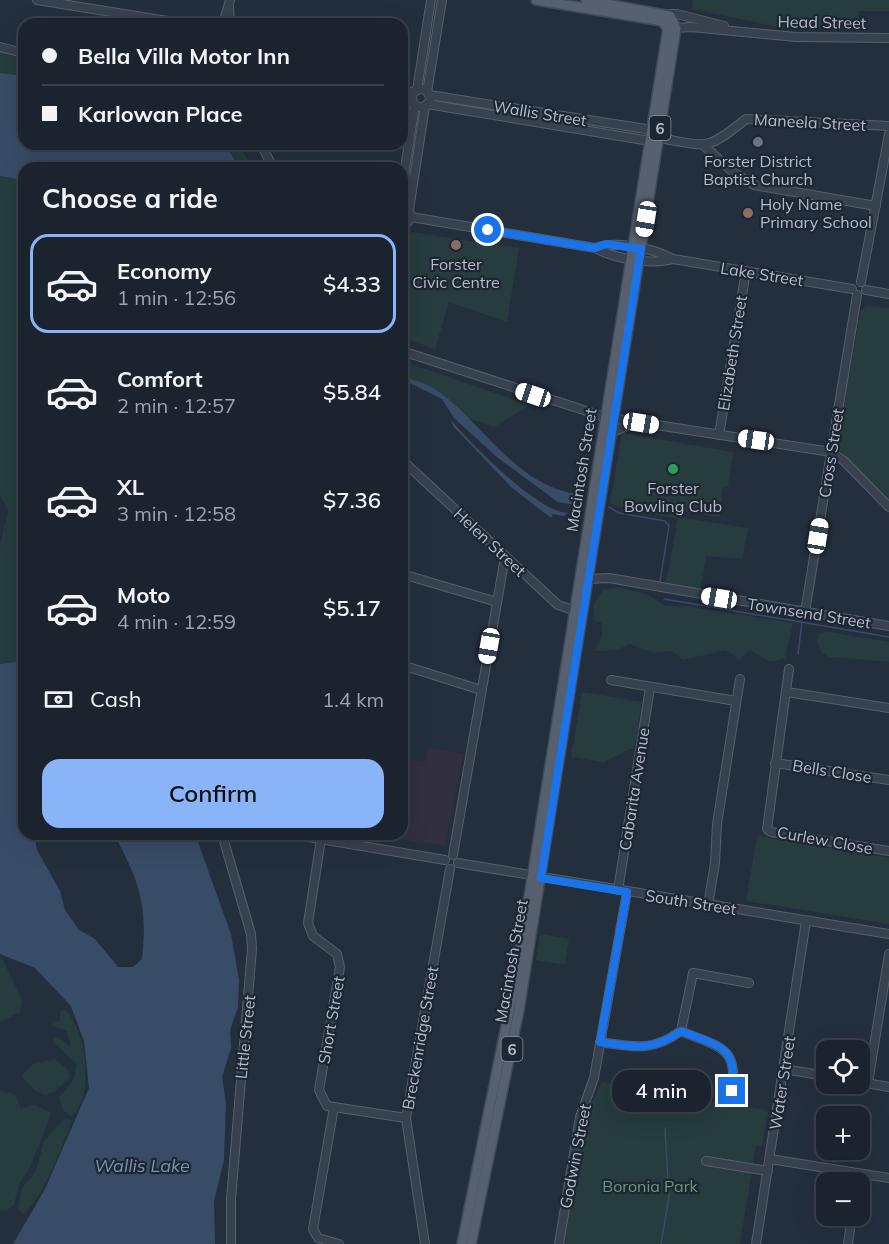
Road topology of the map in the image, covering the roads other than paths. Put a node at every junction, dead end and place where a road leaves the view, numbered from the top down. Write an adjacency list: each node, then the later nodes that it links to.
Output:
1 (37, 0): 8 (street)
2 (431, 0): 17 (street)
3 (442, 0): 18 (street)
4 (536, 0): 7 (main road, Head Street)
5 (586, 0): 7 (main road, Head Street)
6 (229, 3): 9 (street); 10 (street)
7 (662, 17): 11 (main road); 12 (street, Head Street); 24 (main road, Macintosh Street / 6)
8 (149, 18)
9 (225, 18)
10 (230, 18)
11 (676, 28): 12 (street, Head Street); 24 (main road, Macintosh Street / 6)
12 (754, 35): 13 (street, Head Street)
13 (889, 38)
14 (2, 47): 15 (street)
15 (18, 51)
16 (408, 90): 17 (street)
17 (415, 91): 18 (street, Wallis Street); 20 (street)
18 (428, 93): 21 (street); 24 (street, Wallis Street)
19 (408, 102): 20 (street)
20 (414, 104): 21 (street, Wallis Street); 25 (street)
21 (426, 105): 24 (street, Wallis Street); 29 (street)
22 (889, 126): 26 (street, Maneela Street)
23 (889, 134): 30 (street)
24 (654, 136): 26 (street, Wallis Street); 32 (main road, Macintosh Street / 6)
25 (408, 146)
26 (703, 146): 30 (street)
27 (264, 150): 28 (street)
28 (274, 162)
29 (408, 206)
30 (876, 206): 34 (street)
31 (408, 212): 32 (street, Lake Street)
32 (636, 254): 33 (street, Lake Street); 39 (main road, Macintosh Street / 6)
33 (746, 271): 36 (street, Lake Street); 42 (street, Elizabeth Street)
34 (861, 282): 35 (street); 36 (street)
35 (866, 291): 36 (street); 37 (street)
36 (855, 292): 43 (street, Cross Street)
37 (889, 294)
38 (408, 353): 39 (street)
39 (608, 415): 40 (street); 41 (main road, Macintosh Street / 6); 50 (main road, Macintosh Street / 6)
40 (636, 423): 41 (street); 42 (street)
41 (612, 432): 48 (main road, Macintosh Street / 6)
42 (719, 435): 43 (street)
43 (831, 452): 45 (street); 51 (street, Cross Street)
44 (408, 466): 46 (street, Helen Street)
45 (889, 507)
46 (505, 557): 49 (street); 50 (street, Helen Street)
47 (408, 576): 49 (street)
48 (588, 579): 50 (main road, Macintosh Street / 6); 51 (street, Townsend Street)
49 (497, 602): 58 (street)
50 (578, 612): 72 (main road, Macintosh Street / 6)
51 (805, 612): 52 (street, Townsend Street)
52 (889, 626)
53 (408, 667): 58 (street)
54 (789, 669): 59 (street)
55 (740, 678): 60 (street)
56 (611, 680): 57 (street)
57 (650, 688): 60 (street); 73 (street, Cabarita Avenue)
58 (481, 690): 68 (street)
59 (788, 692): 61 (street); 62 (street)
60 (736, 701): 75 (street)
61 (889, 708)
62 (775, 763): 63 (street, Bells Close); 67 (street, Curlew Close)
63 (889, 780)
64 (224, 840): 97 (street, Little Street)
65 (318, 840): 88 (street, Short Street)
66 (335, 840): 69 (street)
67 (889, 851)
68 (453, 855): 69 (street); 70 (street)
69 (445, 860): 71 (street)
70 (458, 863): 71 (street); 72 (street, South Street)
71 (450, 869): 89 (street, Breckenridge Street)
72 (536, 877): 73 (street, South Street); 100 (main road, Macintosh Street / 6); 101 (main road, Macintosh Street / 6)
73 (618, 890): 74 (street, South Street)
74 (627, 892): 75 (street, South Street); 81 (street, Godwin Street)
75 (708, 905): 76 (street, South Street)
76 (806, 921): 77 (street, South Street); 83 (street, Water Street)
77 (889, 934)
78 (889, 954): 82 (street)
79 (749, 983): 80 (street)
80 (681, 1031): 81 (street); 87 (street)
81 (600, 1042): 102 (street, Godwin Street)
82 (870, 1051)
83 (784, 1069): 84 (street); 90 (street, Water Street)
84 (816, 1074)
85 (870, 1083): 86 (street)
86 (889, 1087)
87 (732, 1091)
88 (331, 1106): 89 (street); 98 (street)
89 (406, 1118): 99 (street, Breckenridge Street)
90 (770, 1159): 92 (street, Water Street); 93 (street)
91 (706, 1161): 92 (street)
92 (768, 1171): 103 (street, Water Street)
93 (830, 1172)
94 (870, 1178): 95 (street)
95 (889, 1178)
96 (850, 1226): 104 (street)
97 (231, 1244)
98 (339, 1244)
99 (425, 1244)
100 (462, 1244)
101 (471, 1244)
102 (559, 1244)
103 (756, 1244)
104 (848, 1244)

